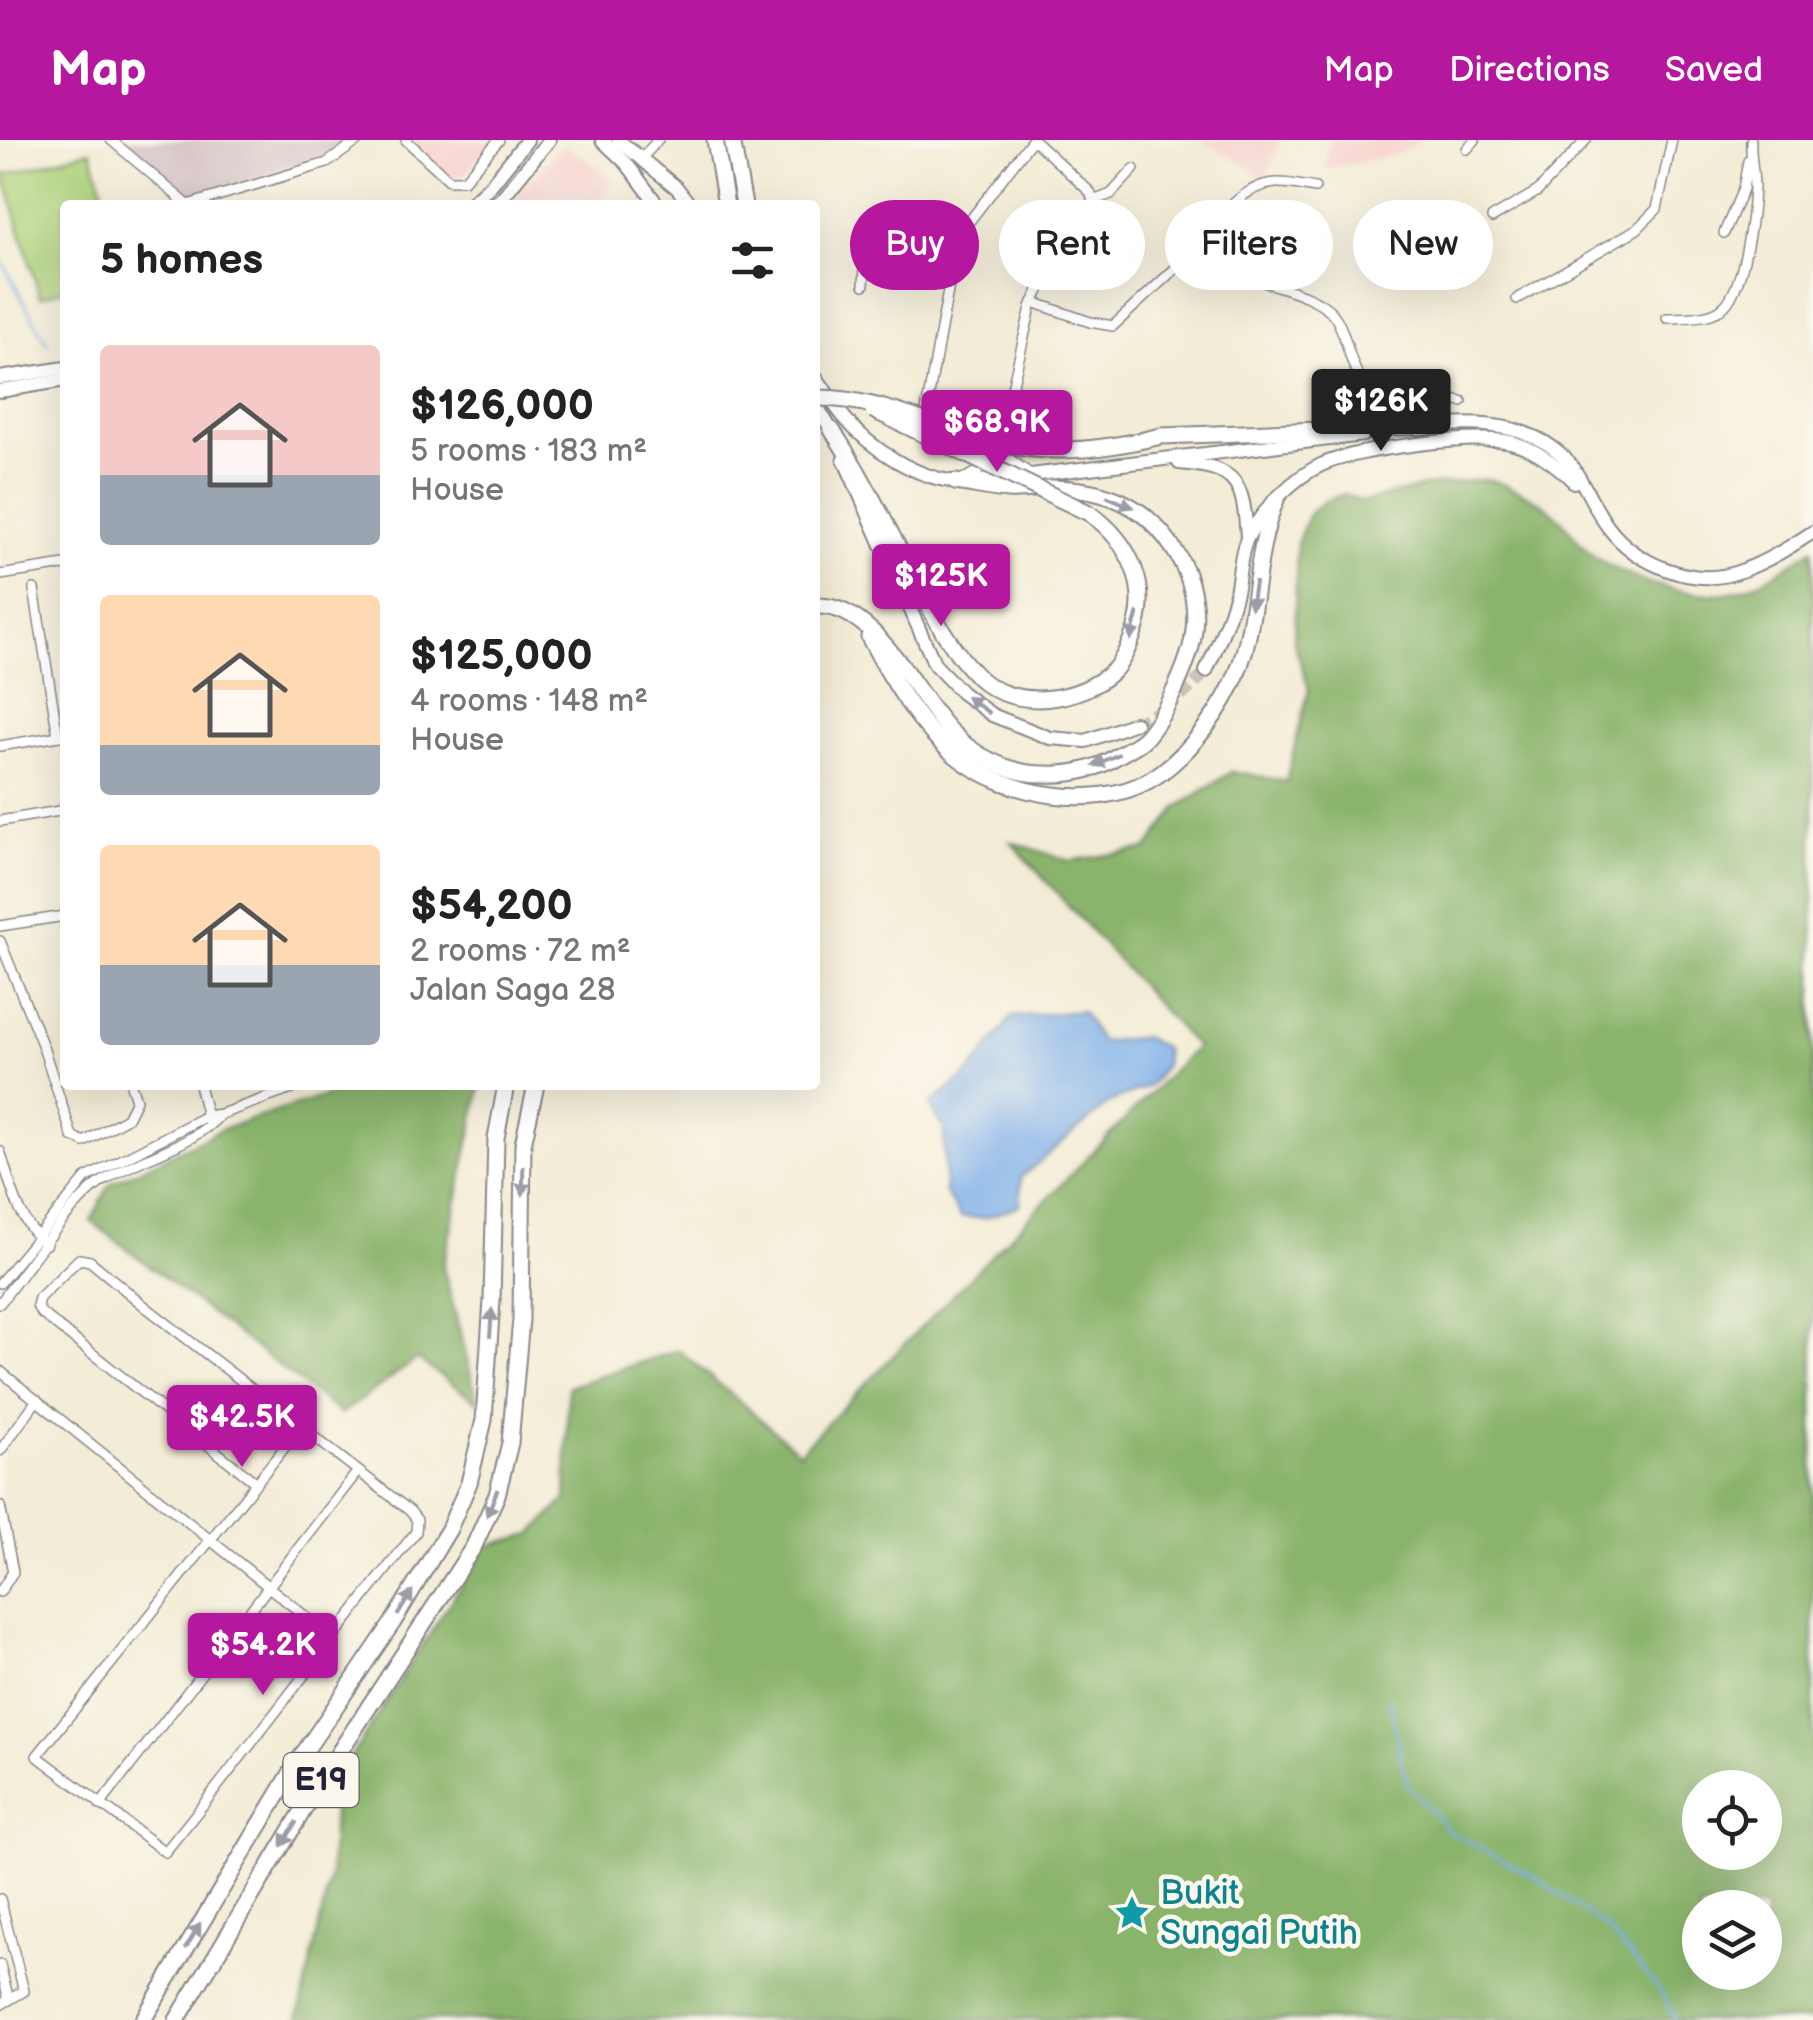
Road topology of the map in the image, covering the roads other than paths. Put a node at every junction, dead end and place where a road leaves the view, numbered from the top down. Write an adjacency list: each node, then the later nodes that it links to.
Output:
1 (111, 140): 21 (street)
2 (359, 140): 22 (street)
3 (406, 140): 4 (street)
4 (499, 140)
5 (528, 140): 19 (street)
6 (536, 140): 19 (street)
7 (549, 140): 24 (street)
8 (602, 140): 25 (street)
9 (618, 140): 17 (street)
10 (658, 140): 17 (street)
11 (715, 140): 27 (highway)
12 (732, 140): 28 (highway)
13 (1033, 140): 29 (street); 32 (street)
14 (1586, 140): 33 (street)
15 (1672, 140): 39 (street)
16 (1751, 144): 34 (street); 41 (street)
17 (641, 158): 26 (street)
18 (1134, 170): 30 (street)
19 (491, 185): 23 (street)
20 (1316, 188): 31 (street)
21 (182, 200)
22 (205, 200)
23 (474, 200)
24 (500, 200)
25 (654, 200)
26 (686, 200)
27 (725, 200)
28 (743, 200)
29 (1092, 200)
30 (1098, 200)
31 (1238, 200)
32 (979, 209)
33 (1493, 217)
34 (1724, 233)
35 (1165, 278): 40 (street)
36 (948, 290): 52 (street)
37 (1039, 290): 40 (street)
38 (1293, 290): 49 (street)
39 (1516, 299)
40 (1033, 302): 55 (street)
41 (1666, 318)
42 (60, 370): 44 (street)
43 (0, 378): 44 (street)
44 (39, 378): 45 (street); 47 (street)
45 (60, 380)
46 (820, 383): 58 (street)
47 (0, 391)
48 (820, 401): 50 (highway, bridge)
49 (1462, 402)
50 (865, 405): 53 (highway, bridge); 54 (highway, one-way to 54, bridge)
51 (820, 410): 54 (street)
52 (926, 411)
53 (1428, 426): 56 (street); 60 (street)
54 (832, 430): 69 (street, one-way to 54)
55 (1000, 439): 57 (street); 58 (street)
56 (1157, 461): 57 (street); 62 (street)
57 (1035, 477): 58 (street)
58 (955, 482): 67 (highway, one-way to 67)
59 (1276, 500): 60 (street); 62 (street); 67 (highway, one-way to 67)
60 (1593, 503): 61 (street)
61 (1813, 532)
62 (1247, 537): 68 (street)
63 (60, 566): 64 (street)
64 (0, 575)
65 (34, 589): 70 (street)
66 (820, 605): 67 (highway)
67 (862, 624)
68 (1206, 670)
69 (1135, 724)
70 (60, 725)
71 (60, 735): 72 (street)
72 (0, 746)
73 (60, 811): 74 (street)
74 (0, 821)
75 (60, 917): 76 (street)
76 (0, 926)
77 (0, 940): 78 (street)
78 (133, 1090)
79 (199, 1090): 84 (street)
80 (277, 1090): 83 (street)
81 (505, 1090): 106 (highway, E19, one-way to 81)
82 (535, 1090): 107 (highway, E19, one-way to 107)
83 (221, 1114): 84 (street); 85 (street)
84 (206, 1116): 85 (street); 87 (street)
85 (210, 1127): 88 (street)
86 (0, 1151): 87 (street)
87 (36, 1236): 88 (street); 89 (street)
88 (46, 1244): 90 (street)
89 (0, 1283)
90 (0, 1303)
91 (0, 1372): 92 (street)
92 (38, 1400): 94 (street); 98 (street)
93 (300, 1427): 95 (street); 96 (street); 96 (street)
94 (0, 1451)
95 (358, 1471): 99 (street); 101 (street)
96 (256, 1483): 98 (street)
97 (0, 1506): 100 (street)
98 (210, 1542): 99 (street); 102 (street)
99 (269, 1588): 101 (street); 102 (street)
100 (0, 1592)
101 (331, 1638): 102 (street)
102 (100, 1805)
103 (0, 1898): 105 (street)
104 (0, 1966): 105 (street)
105 (4, 1998)
106 (143, 2020)
107 (177, 2020)

